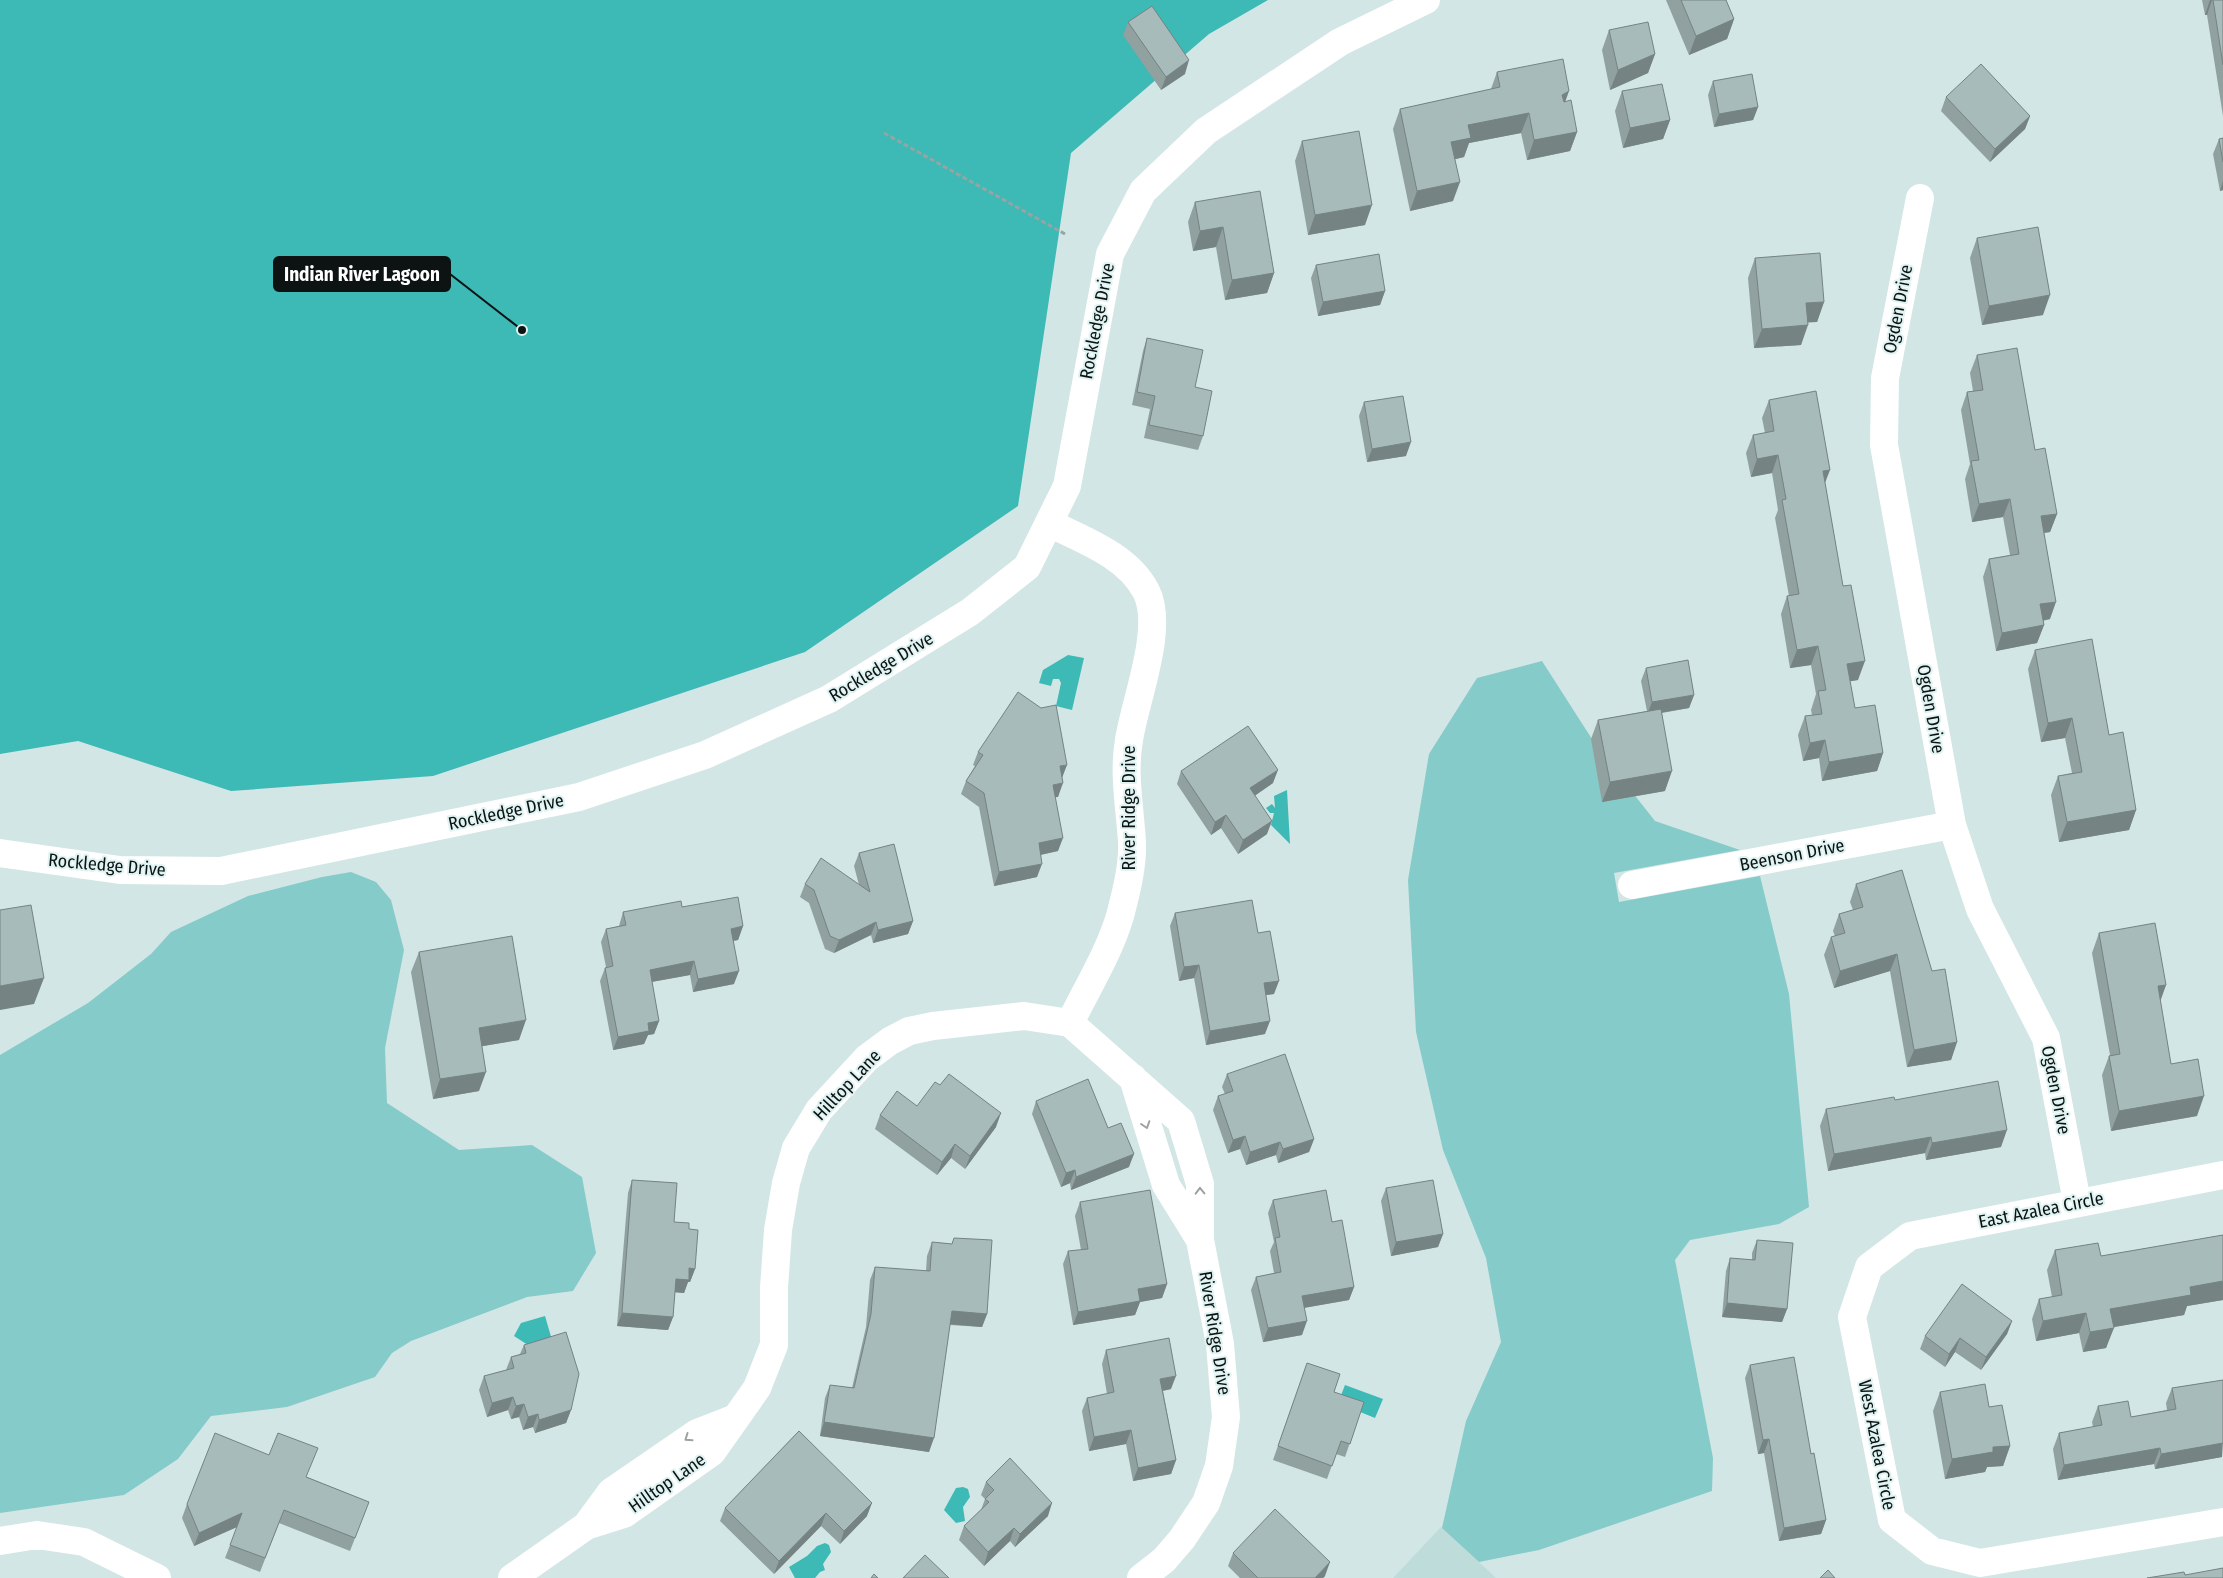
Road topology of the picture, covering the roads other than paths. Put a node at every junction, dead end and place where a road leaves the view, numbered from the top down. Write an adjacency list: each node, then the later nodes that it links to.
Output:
1 (1426, 0): 3 (street, Rockledge Drive)
2 (1920, 198): 4 (street, Ogden Drive)
3 (1049, 523): 5 (street, Rockledge Drive); 7 (street, River Ridge Drive)
4 (1952, 825): 6 (street, Beenson Drive); 9 (street, Ogden Drive)
5 (0, 853)
6 (1632, 885)
7 (1070, 1022): 14 (street, Hilltop Lane); 15 (street, River Ridge Drive)
8 (2223, 1175): 9 (street, East Azalea Circle)
9 (2077, 1202): 10 (street, East Azalea Circle)
10 (1869, 1267): 11 (street, West Azalea Circle)
11 (2223, 1522)
12 (0, 1540): 13 (street)
13 (157, 1578)
14 (512, 1578)
15 (1141, 1578)

